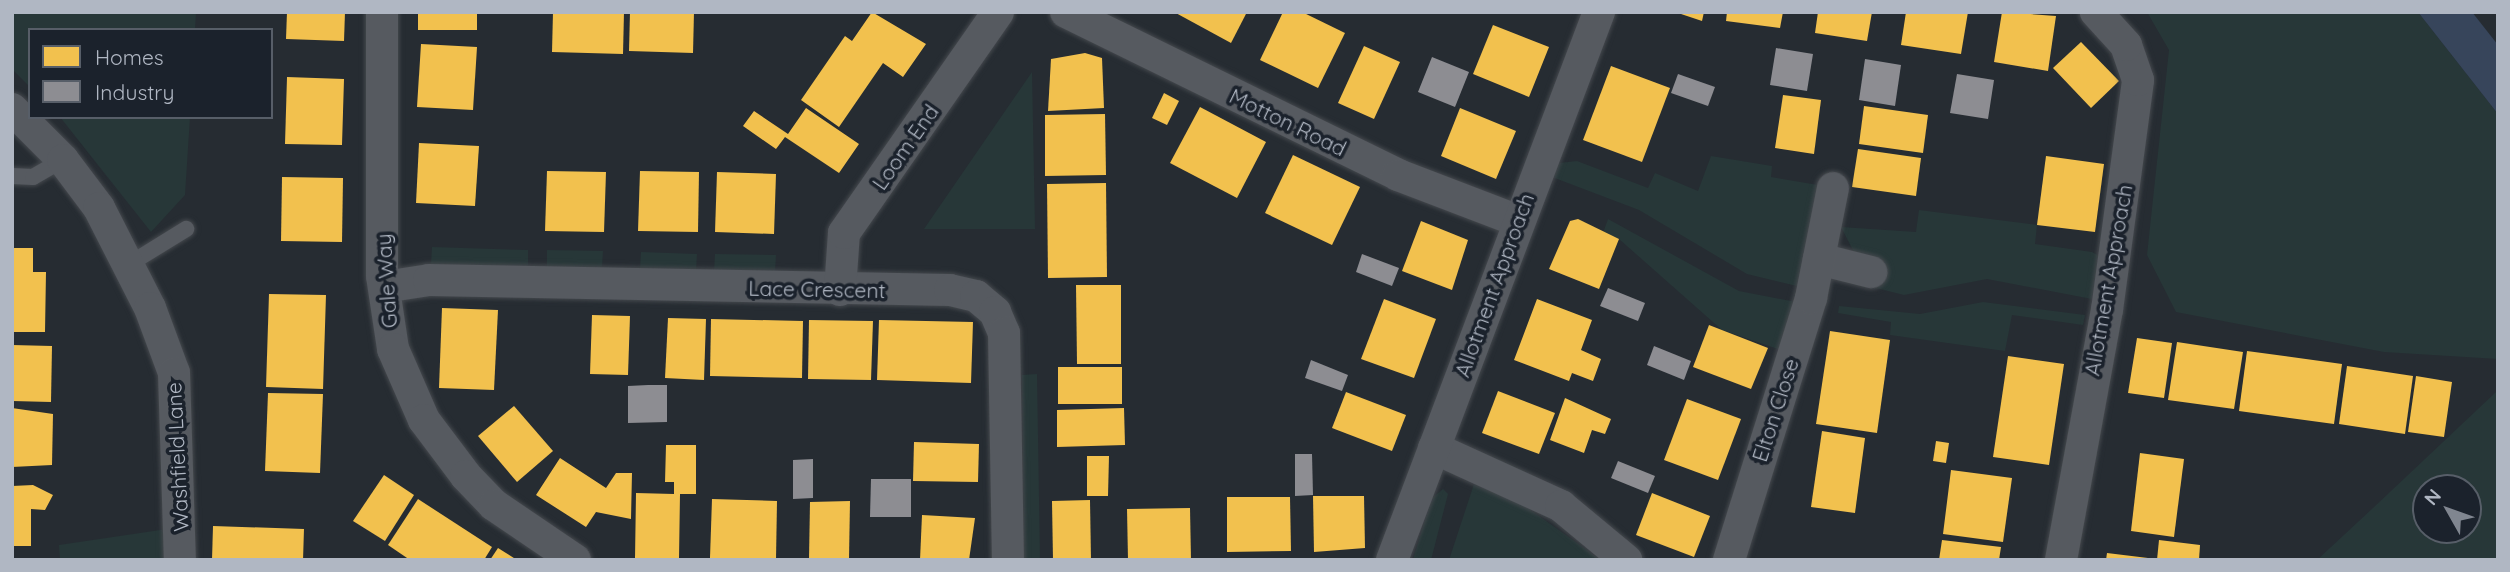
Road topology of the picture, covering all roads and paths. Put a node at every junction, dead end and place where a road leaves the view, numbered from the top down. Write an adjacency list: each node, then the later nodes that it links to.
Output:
1 (382, 12): 15 (street, Gale Way)
2 (998, 12): 16 (street, Loom End)
3 (1066, 12): 10 (street, Motton Road)
4 (1599, 12): 10 (street, Allotment Approach)
5 (2096, 12): 24 (street, Allotment Approach)
6 (12, 109): 7 (street, Washfield Lane)
7 (63, 160): 8 (lane); 13 (street, Washfield Lane)
8 (12, 176)
9 (1833, 188): 12 (street, Elton Close)
10 (1516, 220): 17 (street, Allotment Approach)
11 (186, 229): 13 (lane)
12 (1819, 259): 14 (street); 23 (street, Elton Close)
13 (131, 263): 18 (street, Washfield Lane)
14 (1871, 272)
15 (384, 287): 16 (street, Lace Crescent); 19 (street, Gale Way)
16 (840, 290): 20 (street, Lace Crescent)
17 (1434, 448): 21 (street, Allotment Approach); 22 (street)
18 (180, 560)
19 (575, 560)
20 (1008, 560)
21 (1392, 560)
22 (1626, 560)
23 (1729, 560)
24 (2061, 560)

